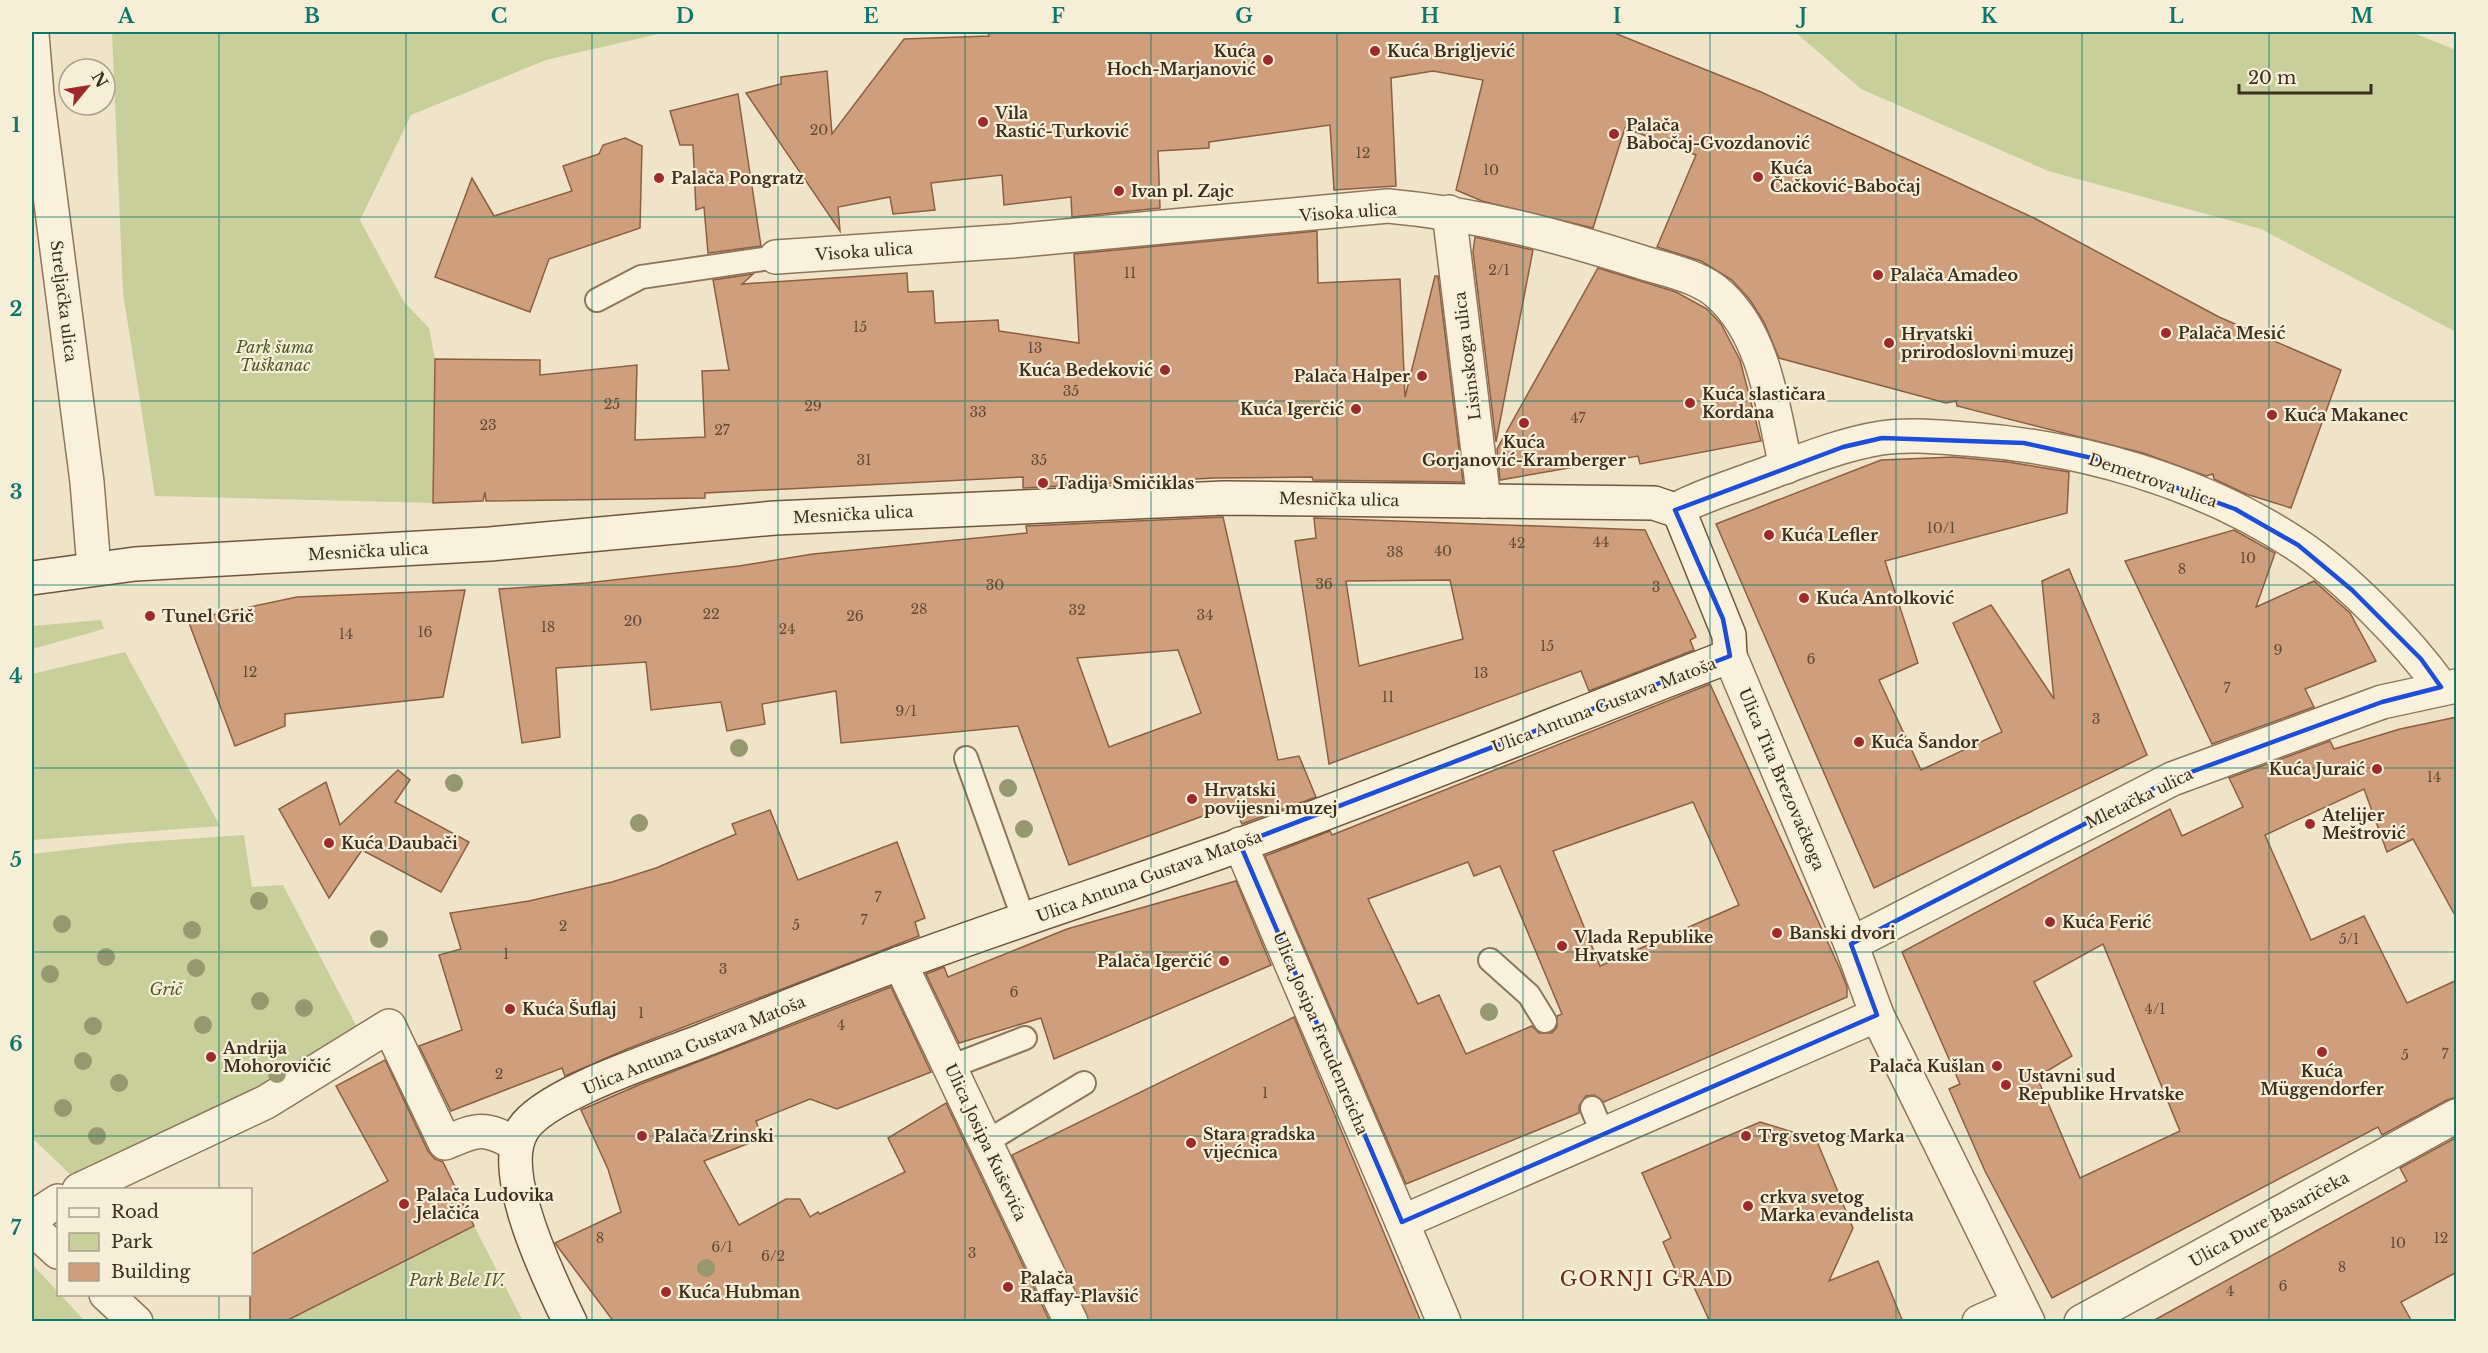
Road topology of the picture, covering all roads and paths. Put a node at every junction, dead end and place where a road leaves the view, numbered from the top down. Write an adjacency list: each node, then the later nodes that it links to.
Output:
1 (32, 34): 8 (street, Streljačka ulica)
2 (1449, 212): 3 (street, Visoka ulica); 5 (street, Visoka ulica); 6 (street, Lisinskoga ulica)
3 (776, 257): 4 (lane)
4 (597, 300)
5 (1786, 467): 7 (street, Demetrova ulica); 11 (street, Demetrova ulica)
6 (1484, 501): 7 (street, Mesnička ulica); 8 (street, Mesnička ulica)
7 (1675, 510): 10 (street, Ulica Tita Brezovačkoga)
8 (94, 568): 9 (street, Mesnička ulica)
9 (32, 578)
10 (1730, 656): 13 (street, Ulica Antuna Gustava Matoša); 15 (street, Ulica Tita Brezovačkoga)
11 (2449, 686): 15 (street, Mletačka ulica)
12 (966, 758): 14 (lane)
13 (1240, 844): 14 (street, Ulica Antuna Gustava Matoša); 29 (street, Ulica Josipa Freudenreicha)
14 (1024, 920): 17 (street, Ulica Antuna Gustava Matoša)
15 (1851, 944): 18 (street, Ulica Tita Brezovačkoga)
16 (1490, 960): 19 (lane)
17 (900, 963): 21 (street, Ulica Josipa Kuševića); 25 (street, Ulica Antuna Gustava Matoša)
18 (1877, 1015): 29 (street); 33 (street)
19 (1545, 1021)
20 (1025, 1038): 21 (lane)
21 (950, 1067): 24 (street, Ulica Josipa Kuševića)
22 (1084, 1083): 24 (lane)
23 (2457, 1116): 39 (street, Ulica Đure Basaričeka)
24 (986, 1142): 36 (street, Ulica Josipa Kuševića)
25 (516, 1144): 26 (street); 35 (street)
26 (83, 1188)
27 (57, 1202): 28 (street)
28 (32, 1218)
29 (1402, 1222): 37 (street)
30 (32, 1228): 31 (street)
31 (57, 1251)
32 (108, 1296): 34 (street)
33 (2023, 1313): 38 (street)
34 (136, 1322)
35 (570, 1322)
36 (1071, 1322)
37 (1444, 1322)
38 (1979, 1322)
39 (2081, 1322)

